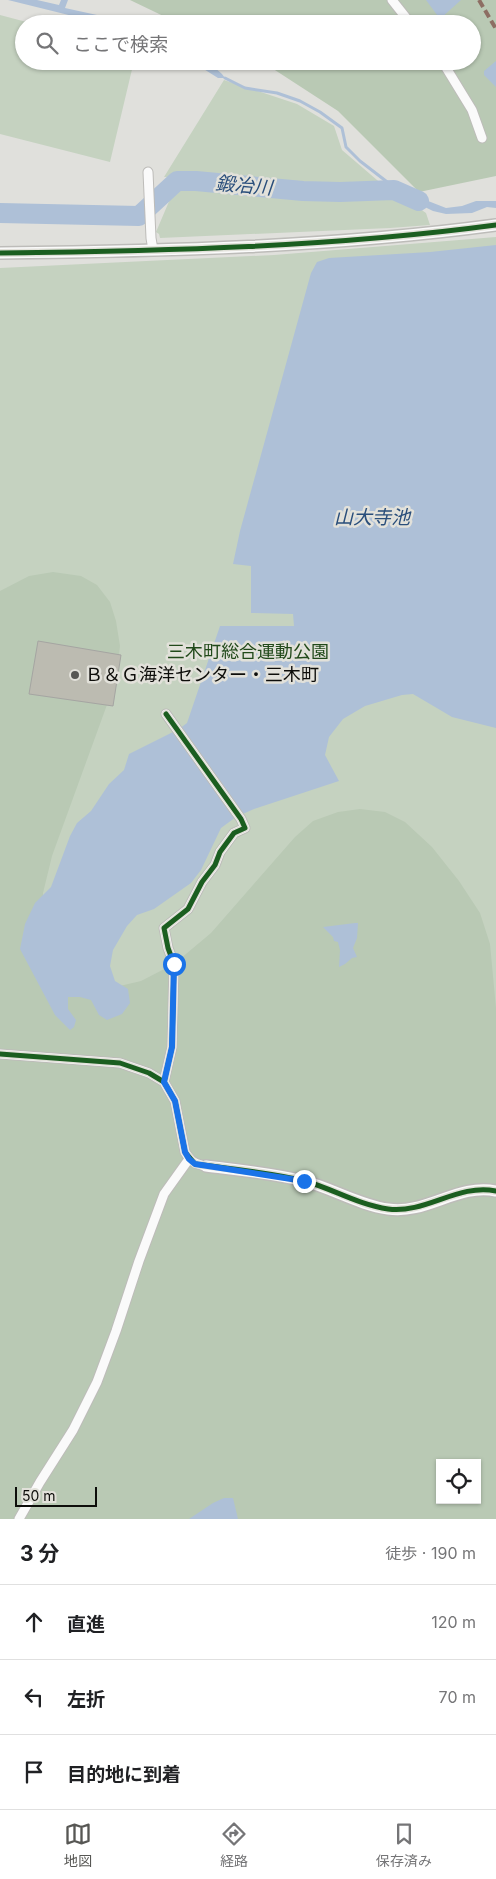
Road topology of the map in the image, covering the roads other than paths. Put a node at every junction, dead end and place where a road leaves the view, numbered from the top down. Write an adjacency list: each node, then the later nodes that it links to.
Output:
1 (392, 0): 2 (street)
2 (404, 15)
3 (448, 70): 4 (street)
4 (482, 138)
5 (148, 172): 7 (street)
6 (496, 225): 7 (street)
7 (153, 250): 8 (street)
8 (0, 253)
9 (166, 714): 11 (street)
10 (0, 1054): 11 (street)
11 (164, 1082): 12 (street)
12 (189, 1159): 13 (street); 15 (street)
13 (206, 1166): 14 (street)
14 (496, 1191)
15 (19, 1519)

